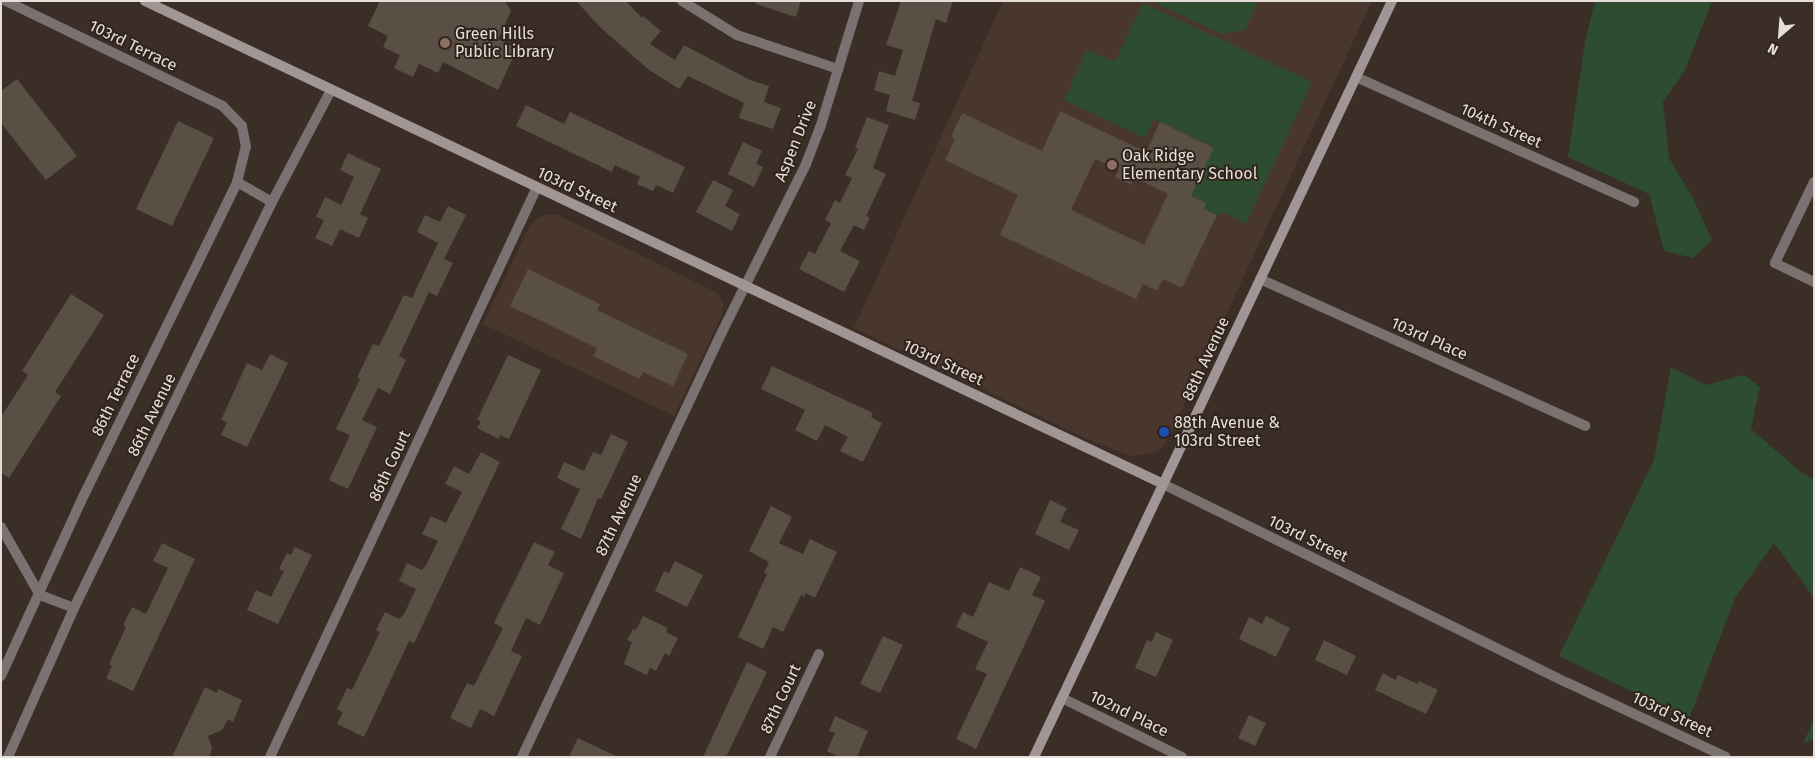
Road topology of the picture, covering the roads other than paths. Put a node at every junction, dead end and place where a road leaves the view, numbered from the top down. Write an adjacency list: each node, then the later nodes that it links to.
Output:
1 (6, 1): 9 (street, 103rd Terrace)
2 (145, 1): 8 (street, 103rd Street)
3 (682, 1): 6 (street)
4 (859, 1): 6 (street, Aspen Drive)
5 (1392, 1): 7 (street, 88th Avenue)
6 (838, 69): 17 (street, Aspen Drive)
7 (1356, 77): 14 (street, 104th Street); 15 (street, 88th Avenue)
8 (331, 90): 12 (street, 103rd Street); 13 (street, 86th Avenue)
9 (242, 126): 10 (street, 86th Terrace)
10 (237, 182): 13 (street); 21 (street, 86th Terrace)
11 (1814, 182): 16 (street)
12 (537, 187): 17 (street, 103rd Street); 27 (street, 86th Court)
13 (272, 202): 22 (street, 86th Avenue)
14 (1634, 202)
15 (1260, 279): 18 (street, 103rd Place); 19 (street, 88th Avenue)
16 (1814, 282)
17 (746, 287): 19 (street, 103rd Street); 28 (street, 87th Avenue)
18 (1585, 426)
19 (1163, 484): 25 (street, 88th Avenue); 32 (street, 103rd Street)
20 (1, 527): 21 (street)
21 (40, 595): 22 (street); 24 (street, 86th Terrace)
22 (74, 608): 26 (street, 86th Avenue)
23 (819, 654): 29 (street, 87th Court)
24 (1, 676)
25 (1062, 698): 30 (street, 88th Avenue); 31 (street, 102nd Place)
26 (8, 757)
27 (270, 757)
28 (522, 757)
29 (770, 757)
30 (1034, 757)
31 (1182, 757)
32 (1726, 757)

